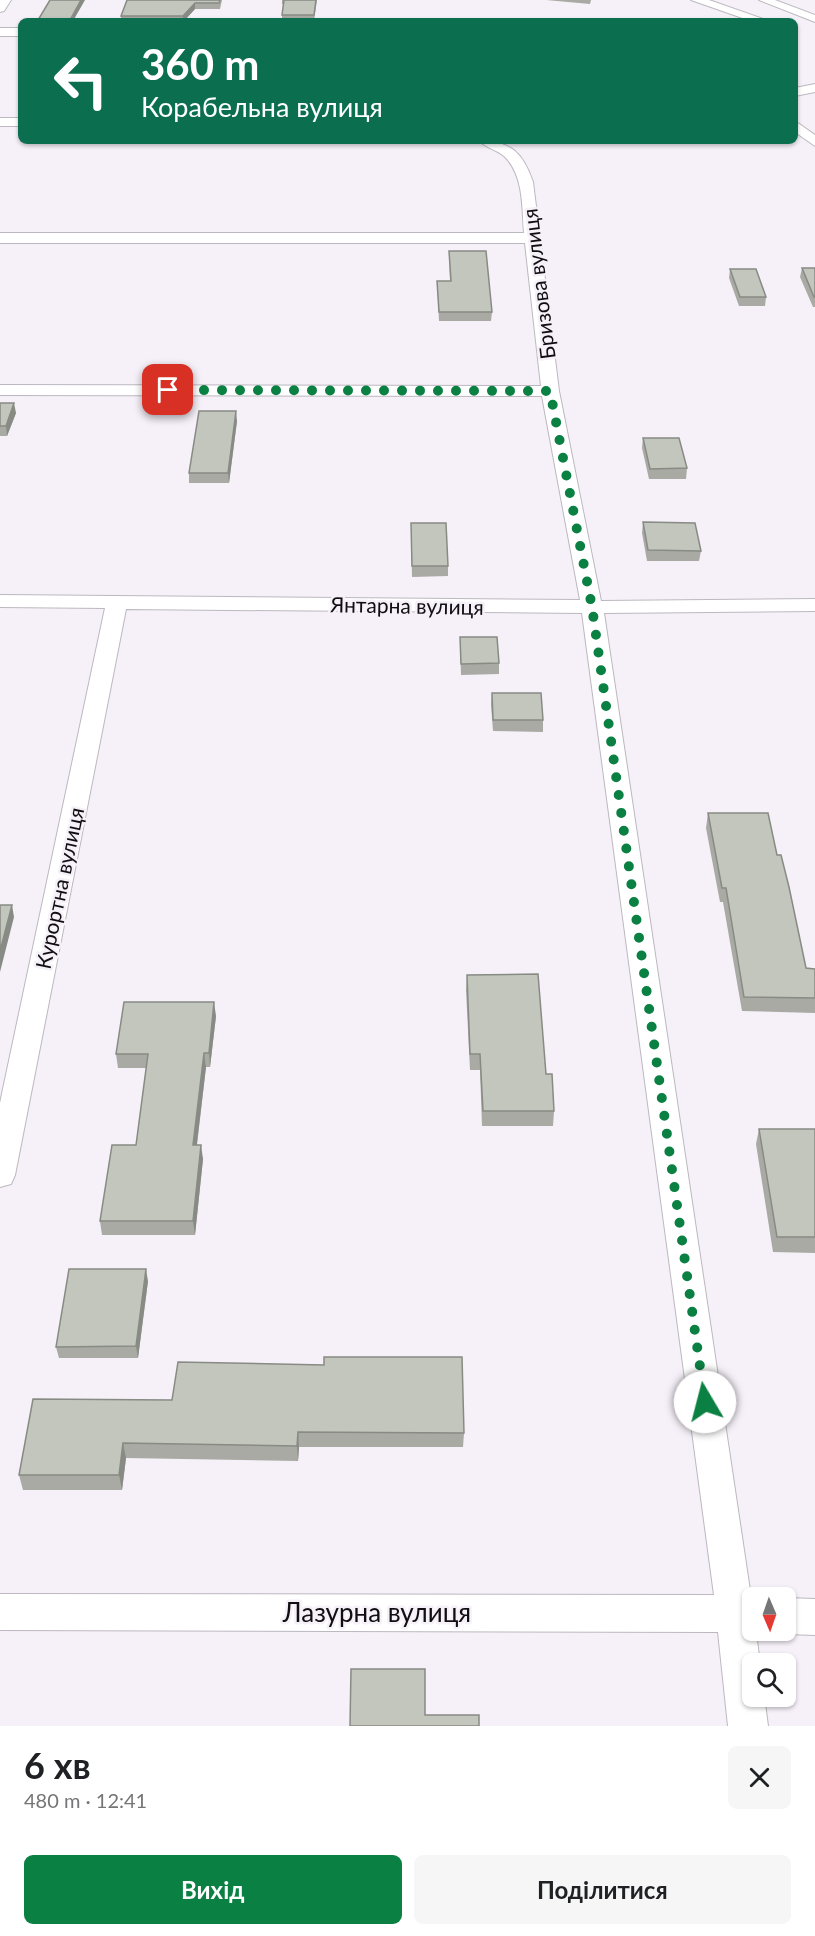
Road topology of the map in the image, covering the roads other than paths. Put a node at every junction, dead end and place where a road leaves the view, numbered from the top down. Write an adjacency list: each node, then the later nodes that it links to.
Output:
1 (5, 0): 4 (street)
2 (697, 0): 5 (street)
3 (765, 0): 6 (street)
4 (0, 9)
5 (754, 18)
6 (815, 19)
7 (0, 32): 8 (street)
8 (18, 32)
9 (815, 88): 10 (street)
10 (798, 91)
11 (0, 122): 12 (street)
12 (18, 122)
13 (798, 128): 14 (street)
14 (815, 142)
15 (495, 144): 17 (street, Бризова вулиця)
16 (0, 238): 17 (street)
17 (531, 238): 19 (street, Бризова вулиця)
18 (0, 390): 19 (street)
19 (550, 391): 23 (street, Бризова вулиця)
20 (0, 602): 21 (street, Янтарна вулиця)
21 (117, 602): 23 (street, Янтарна вулиця); 24 (street, Курортна вулиця)
22 (815, 605): 23 (street, Янтарна вулиця)
23 (592, 607): 25 (street, Бризова вулиця)
24 (0, 1175)
25 (742, 1602)
26 (0, 1612): 27 (street, Лазурна вулиця)
27 (742, 1615)
28 (796, 1616): 29 (street)
29 (815, 1617)
30 (745, 1641): 31 (street, Бризова вулиця)
31 (747, 1726)

